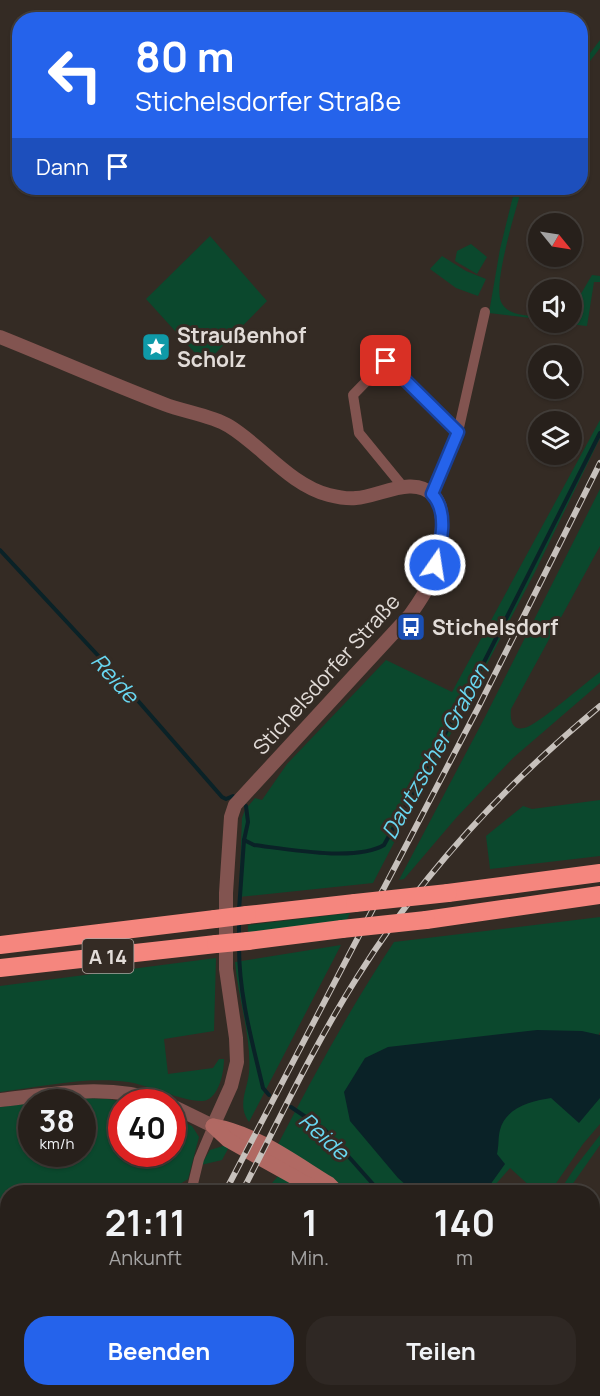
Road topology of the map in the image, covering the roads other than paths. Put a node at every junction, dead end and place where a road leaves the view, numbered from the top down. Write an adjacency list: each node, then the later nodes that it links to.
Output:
1 (485, 312): 3 (street)
2 (0, 337): 4 (street)
3 (458, 432): 4 (street); 5 (street)
4 (404, 488): 5 (street)
5 (432, 494): 13 (street, Stichelsdorfer Straße)
6 (600, 873): 8 (highway, A 14, bridge)
7 (600, 895): 9 (highway, A 14, bridge)
8 (0, 945)
9 (0, 968)
10 (108, 1092): 11 (street)
11 (0, 1100)
12 (186, 1113): 13 (street)
13 (213, 1126): 14 (street); 15 (main road); 16 (main road)
14 (192, 1185)
15 (308, 1185)
16 (330, 1185)

